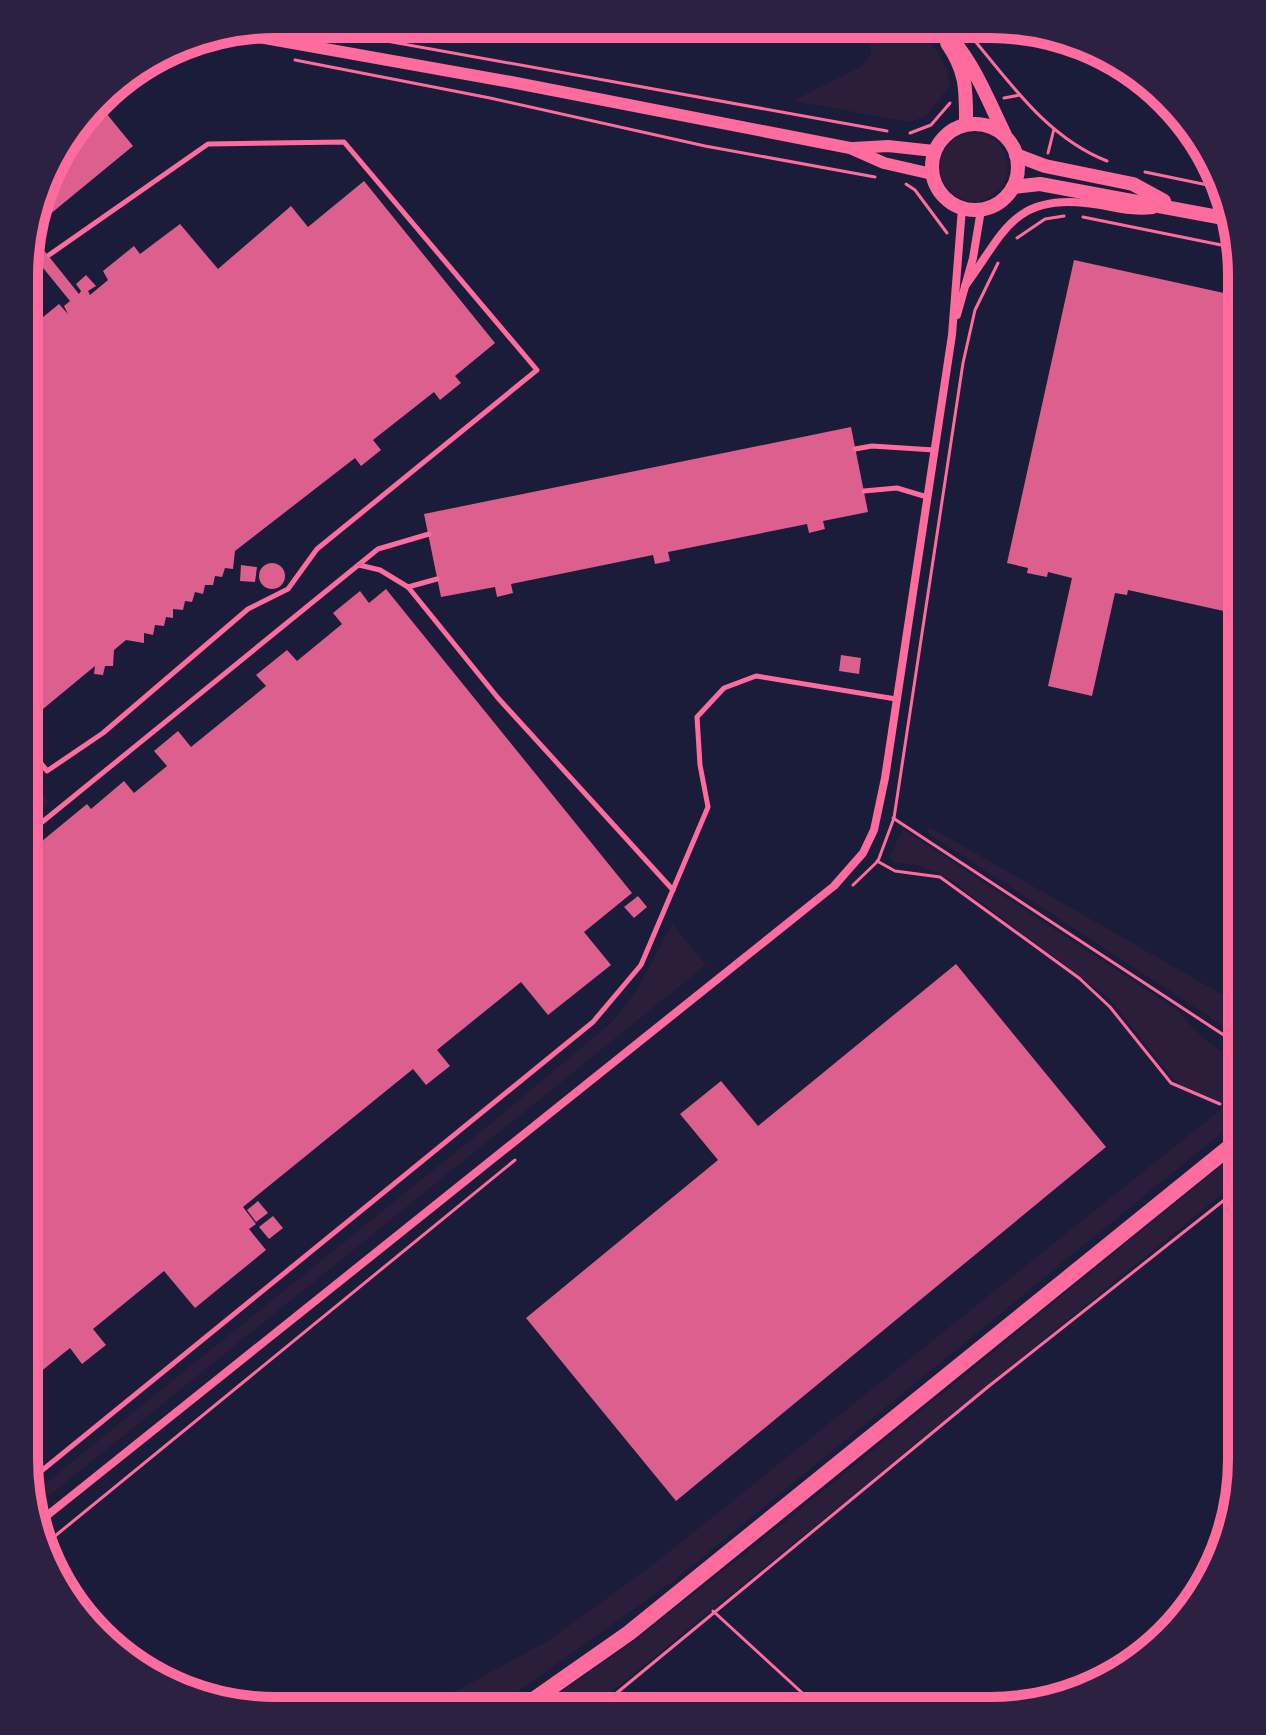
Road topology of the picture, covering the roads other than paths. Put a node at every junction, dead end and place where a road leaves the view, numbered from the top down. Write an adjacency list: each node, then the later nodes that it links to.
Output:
1 (945, 38): 4 (main road)
2 (952, 38): 5 (main road)
3 (269, 39): 6 (street)
4 (966, 124): 5 (main road); 7 (main road)
5 (1005, 135): 8 (main road)
6 (850, 148): 7 (street); 9 (street)
7 (934, 151): 9 (main road)
8 (1016, 155): 10 (main road); 11 (main road)
9 (932, 174): 12 (main road)
10 (1013, 187): 11 (main road); 13 (main road)
11 (1175, 207): 14 (main road); 16 (street)
12 (962, 208): 13 (main road); 17 (street)
13 (981, 210): 16 (street)
14 (1220, 217)
15 (49, 255): 27 (lane)
16 (965, 286): 17 (street)
17 (952, 335): 19 (street)
18 (855, 449): 19 (lane)
19 (934, 450): 21 (street)
20 (864, 491): 21 (lane)
21 (927, 497): 26 (street)
22 (429, 534): 23 (lane)
23 (358, 565): 25 (lane); 28 (lane)
24 (437, 579): 25 (lane)
25 (408, 587): 29 (lane)
26 (898, 699): 29 (lane); 32 (street)
27 (38, 760)
28 (38, 825)
29 (673, 890): 31 (lane)
30 (1227, 1149): 33 (main road)
31 (39, 1473)
32 (45, 1517)
33 (538, 1697)

